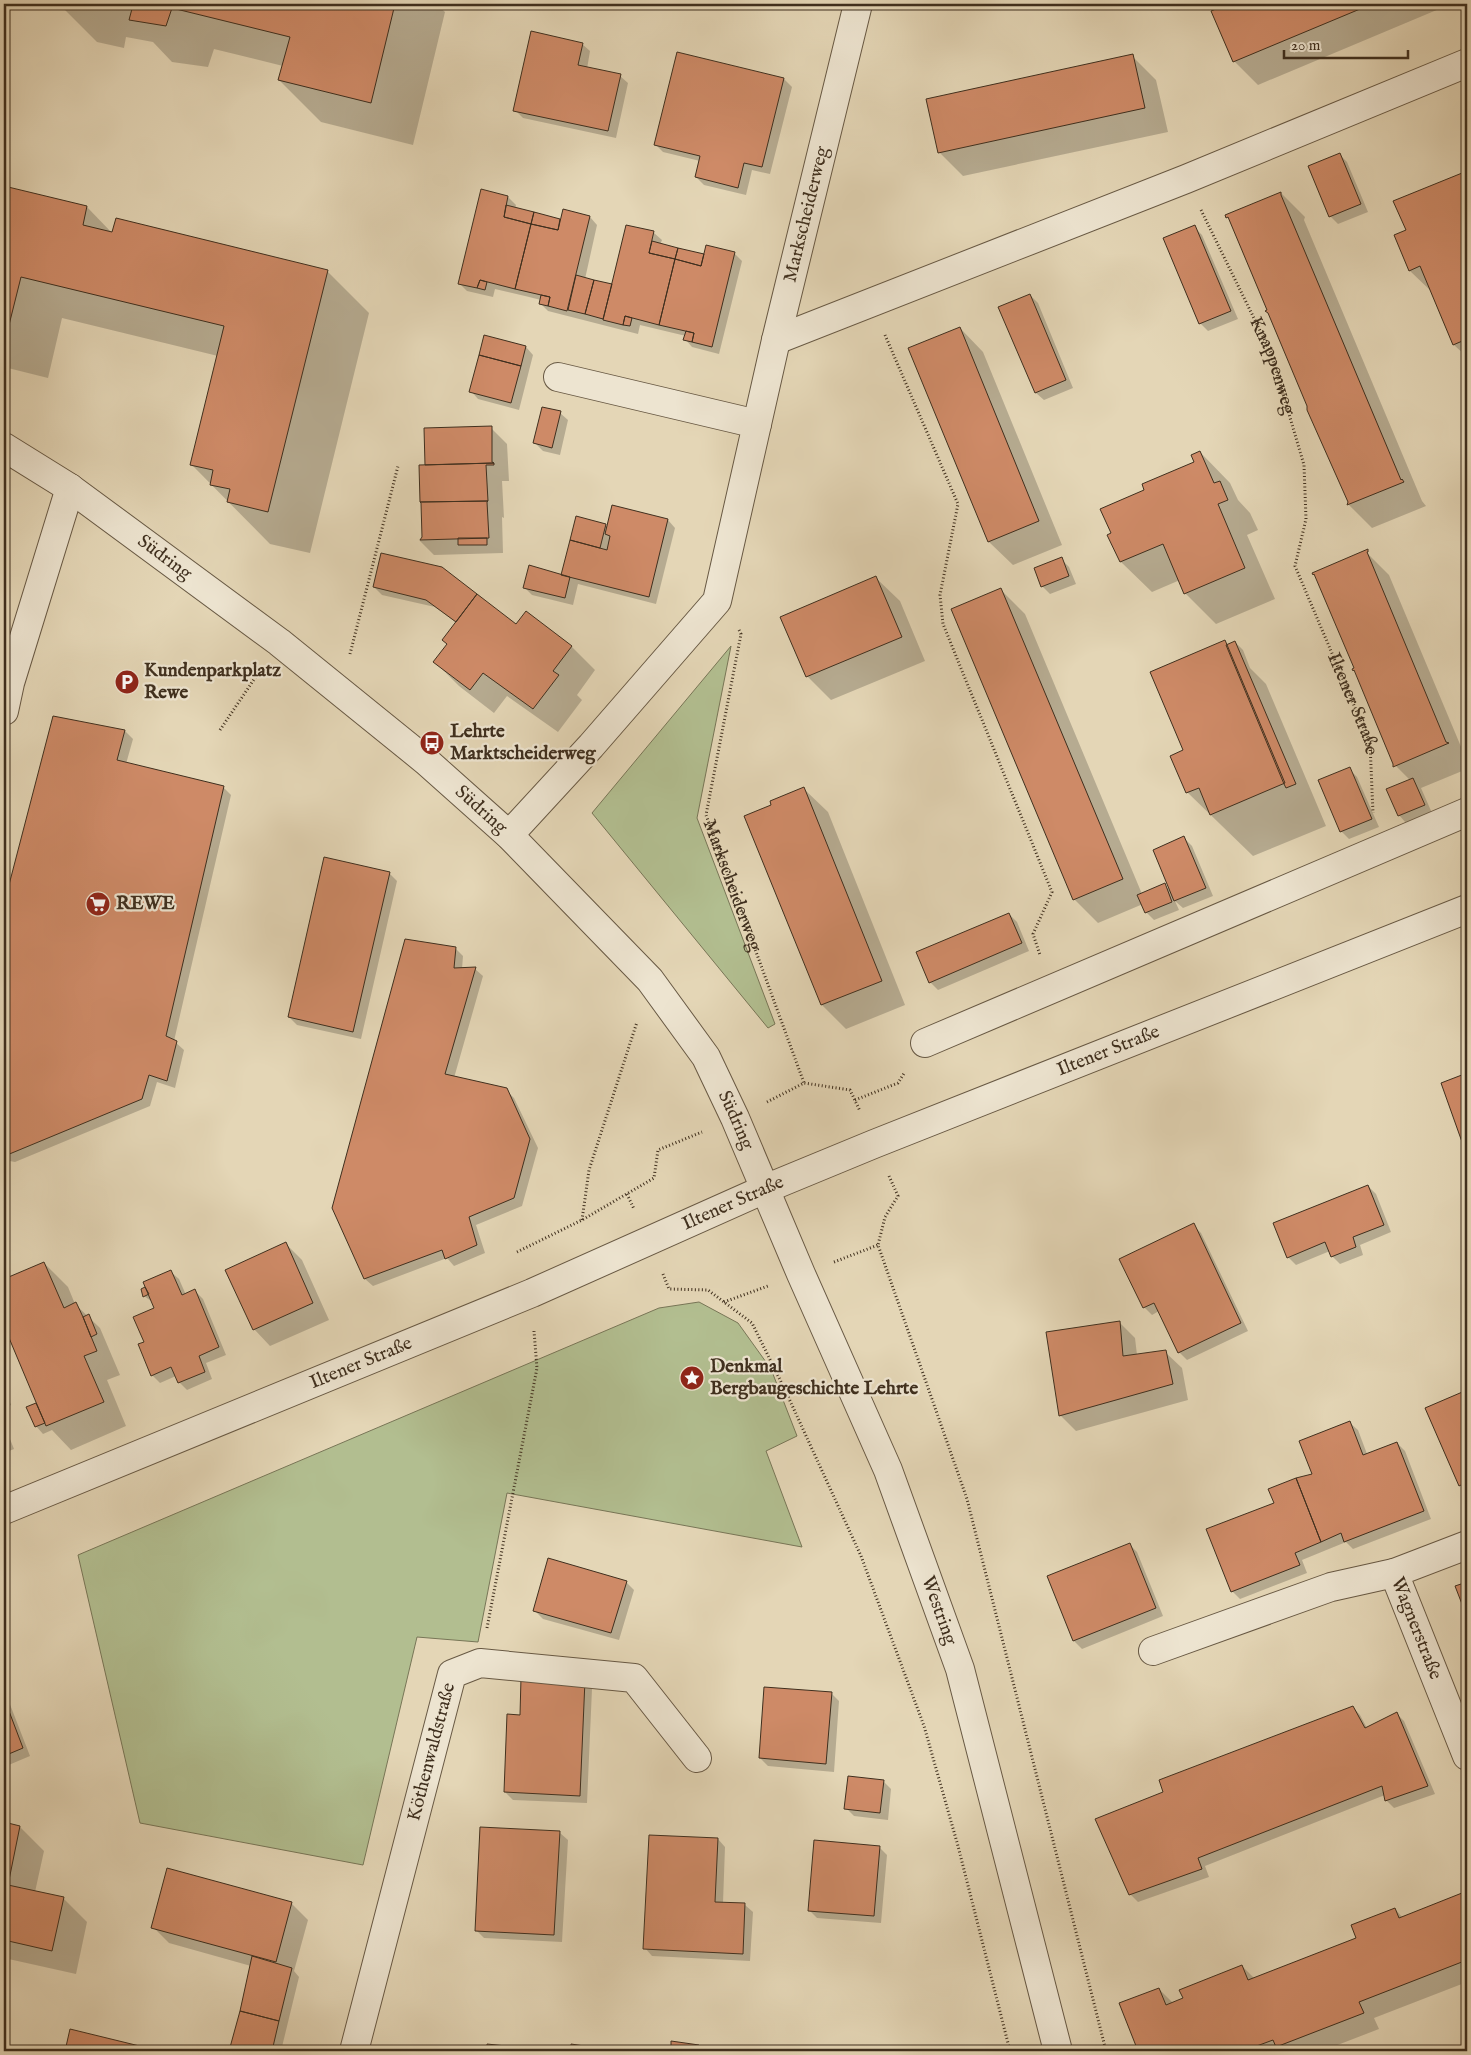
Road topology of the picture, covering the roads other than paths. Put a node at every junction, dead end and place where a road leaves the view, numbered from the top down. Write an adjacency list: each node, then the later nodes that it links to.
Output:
1 (858, 4): 3 (street, Markscheiderweg)
2 (1467, 63): 3 (street)
3 (776, 340): 5 (street, Markscheiderweg)
4 (558, 377): 5 (street)
5 (757, 424): 10 (street, Markscheiderweg)
6 (4, 447): 7 (street, Südring)
7 (70, 488): 8 (street); 10 (street, Südring)
8 (4, 711)
9 (1467, 812): 12 (street)
10 (509, 835): 13 (street, Südring)
11 (1467, 910): 13 (street, Iltener Straße)
12 (925, 1042)
13 (765, 1189): 14 (street, Iltener Straße); 21 (street, Westring)
14 (4, 1510)
15 (1467, 1545): 16 (street, Wagnerstraße)
16 (1394, 1573): 17 (street); 18 (street, Wagnerstraße)
17 (1154, 1651)
18 (1467, 1756)
19 (698, 1758): 20 (street, Köthenwaldstraße)
20 (354, 2051)
21 (1058, 2051)

